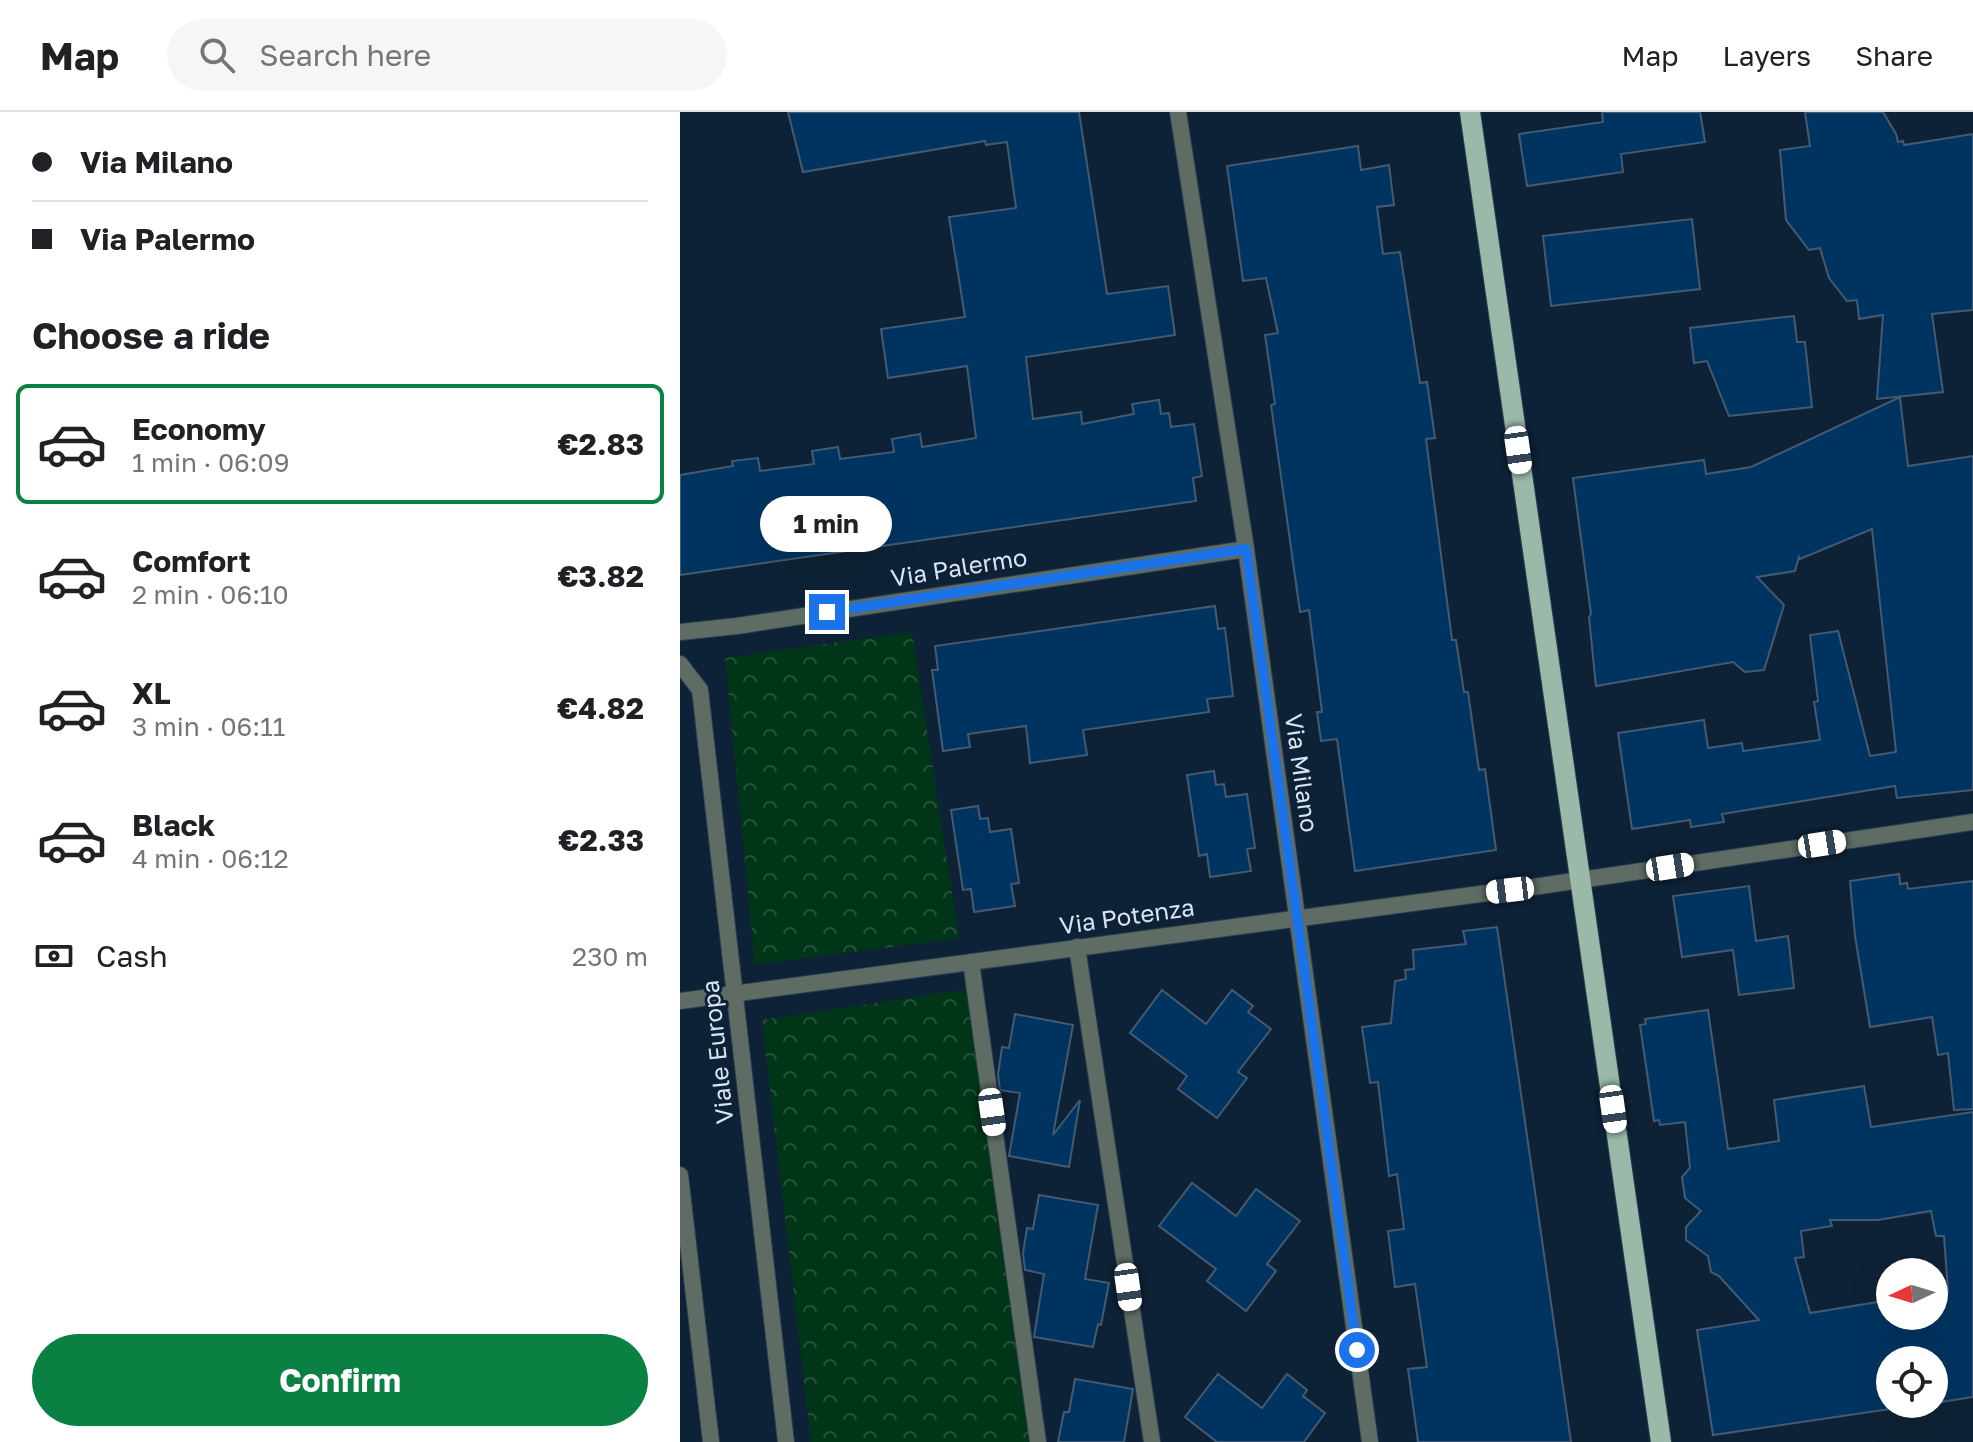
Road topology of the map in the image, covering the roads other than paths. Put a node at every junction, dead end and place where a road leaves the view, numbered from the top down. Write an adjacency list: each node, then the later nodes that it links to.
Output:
1 (1178, 112): 3 (street, Via Milano)
2 (1470, 112): 7 (main road)
3 (1246, 549): 4 (street, Via Palermo); 8 (street, Via Milano)
4 (680, 632)
5 (680, 664): 11 (street, Viale Europa)
6 (1973, 822): 7 (street, Via Potenza)
7 (1580, 880): 8 (street, Via Potenza); 19 (main road)
8 (1296, 918): 9 (street, Via Potenza); 18 (street, Via Milano)
9 (1077, 947): 10 (street, Via Potenza); 17 (street)
10 (971, 962): 11 (street, Via Potenza); 16 (street)
11 (736, 993): 12 (street, Via Potenza); 15 (street, Viale Europa)
12 (680, 1001)
13 (680, 1175): 14 (street)
14 (711, 1442)
15 (786, 1442)
16 (1038, 1442)
17 (1152, 1442)
18 (1370, 1442)
19 (1661, 1442)

